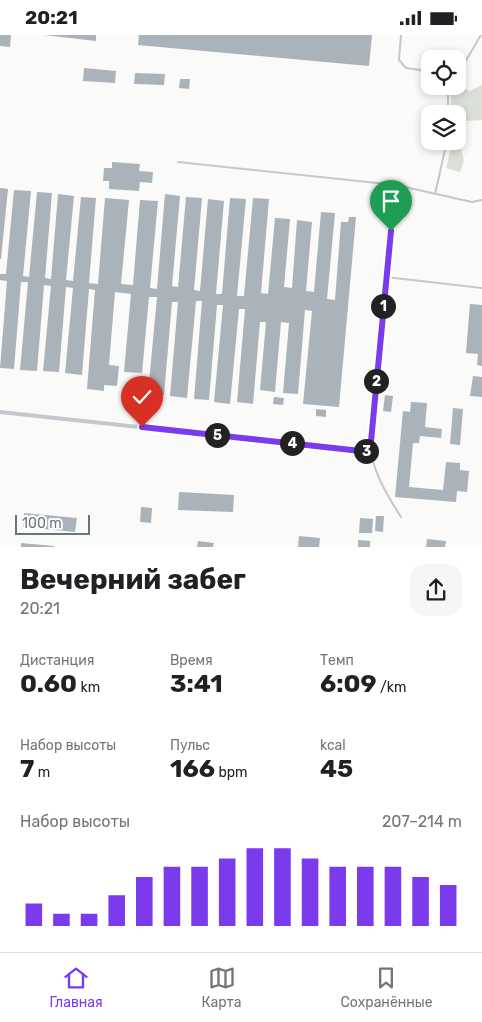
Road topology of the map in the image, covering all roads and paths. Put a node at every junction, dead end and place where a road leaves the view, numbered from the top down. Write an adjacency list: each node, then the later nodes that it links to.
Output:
1 (401, 35): 4 (lane)
2 (480, 35): 3 (lane)
3 (466, 60)
4 (421, 70)
5 (445, 150): 8 (lane)
6 (178, 162): 7 (lane)
7 (396, 185): 8 (lane); 10 (lane)
8 (435, 194): 9 (lane)
9 (482, 200)
10 (386, 277): 11 (lane); 13 (lane)
11 (482, 288)
12 (0, 412): 13 (street)
13 (370, 452): 14 (lane)
14 (401, 517)

